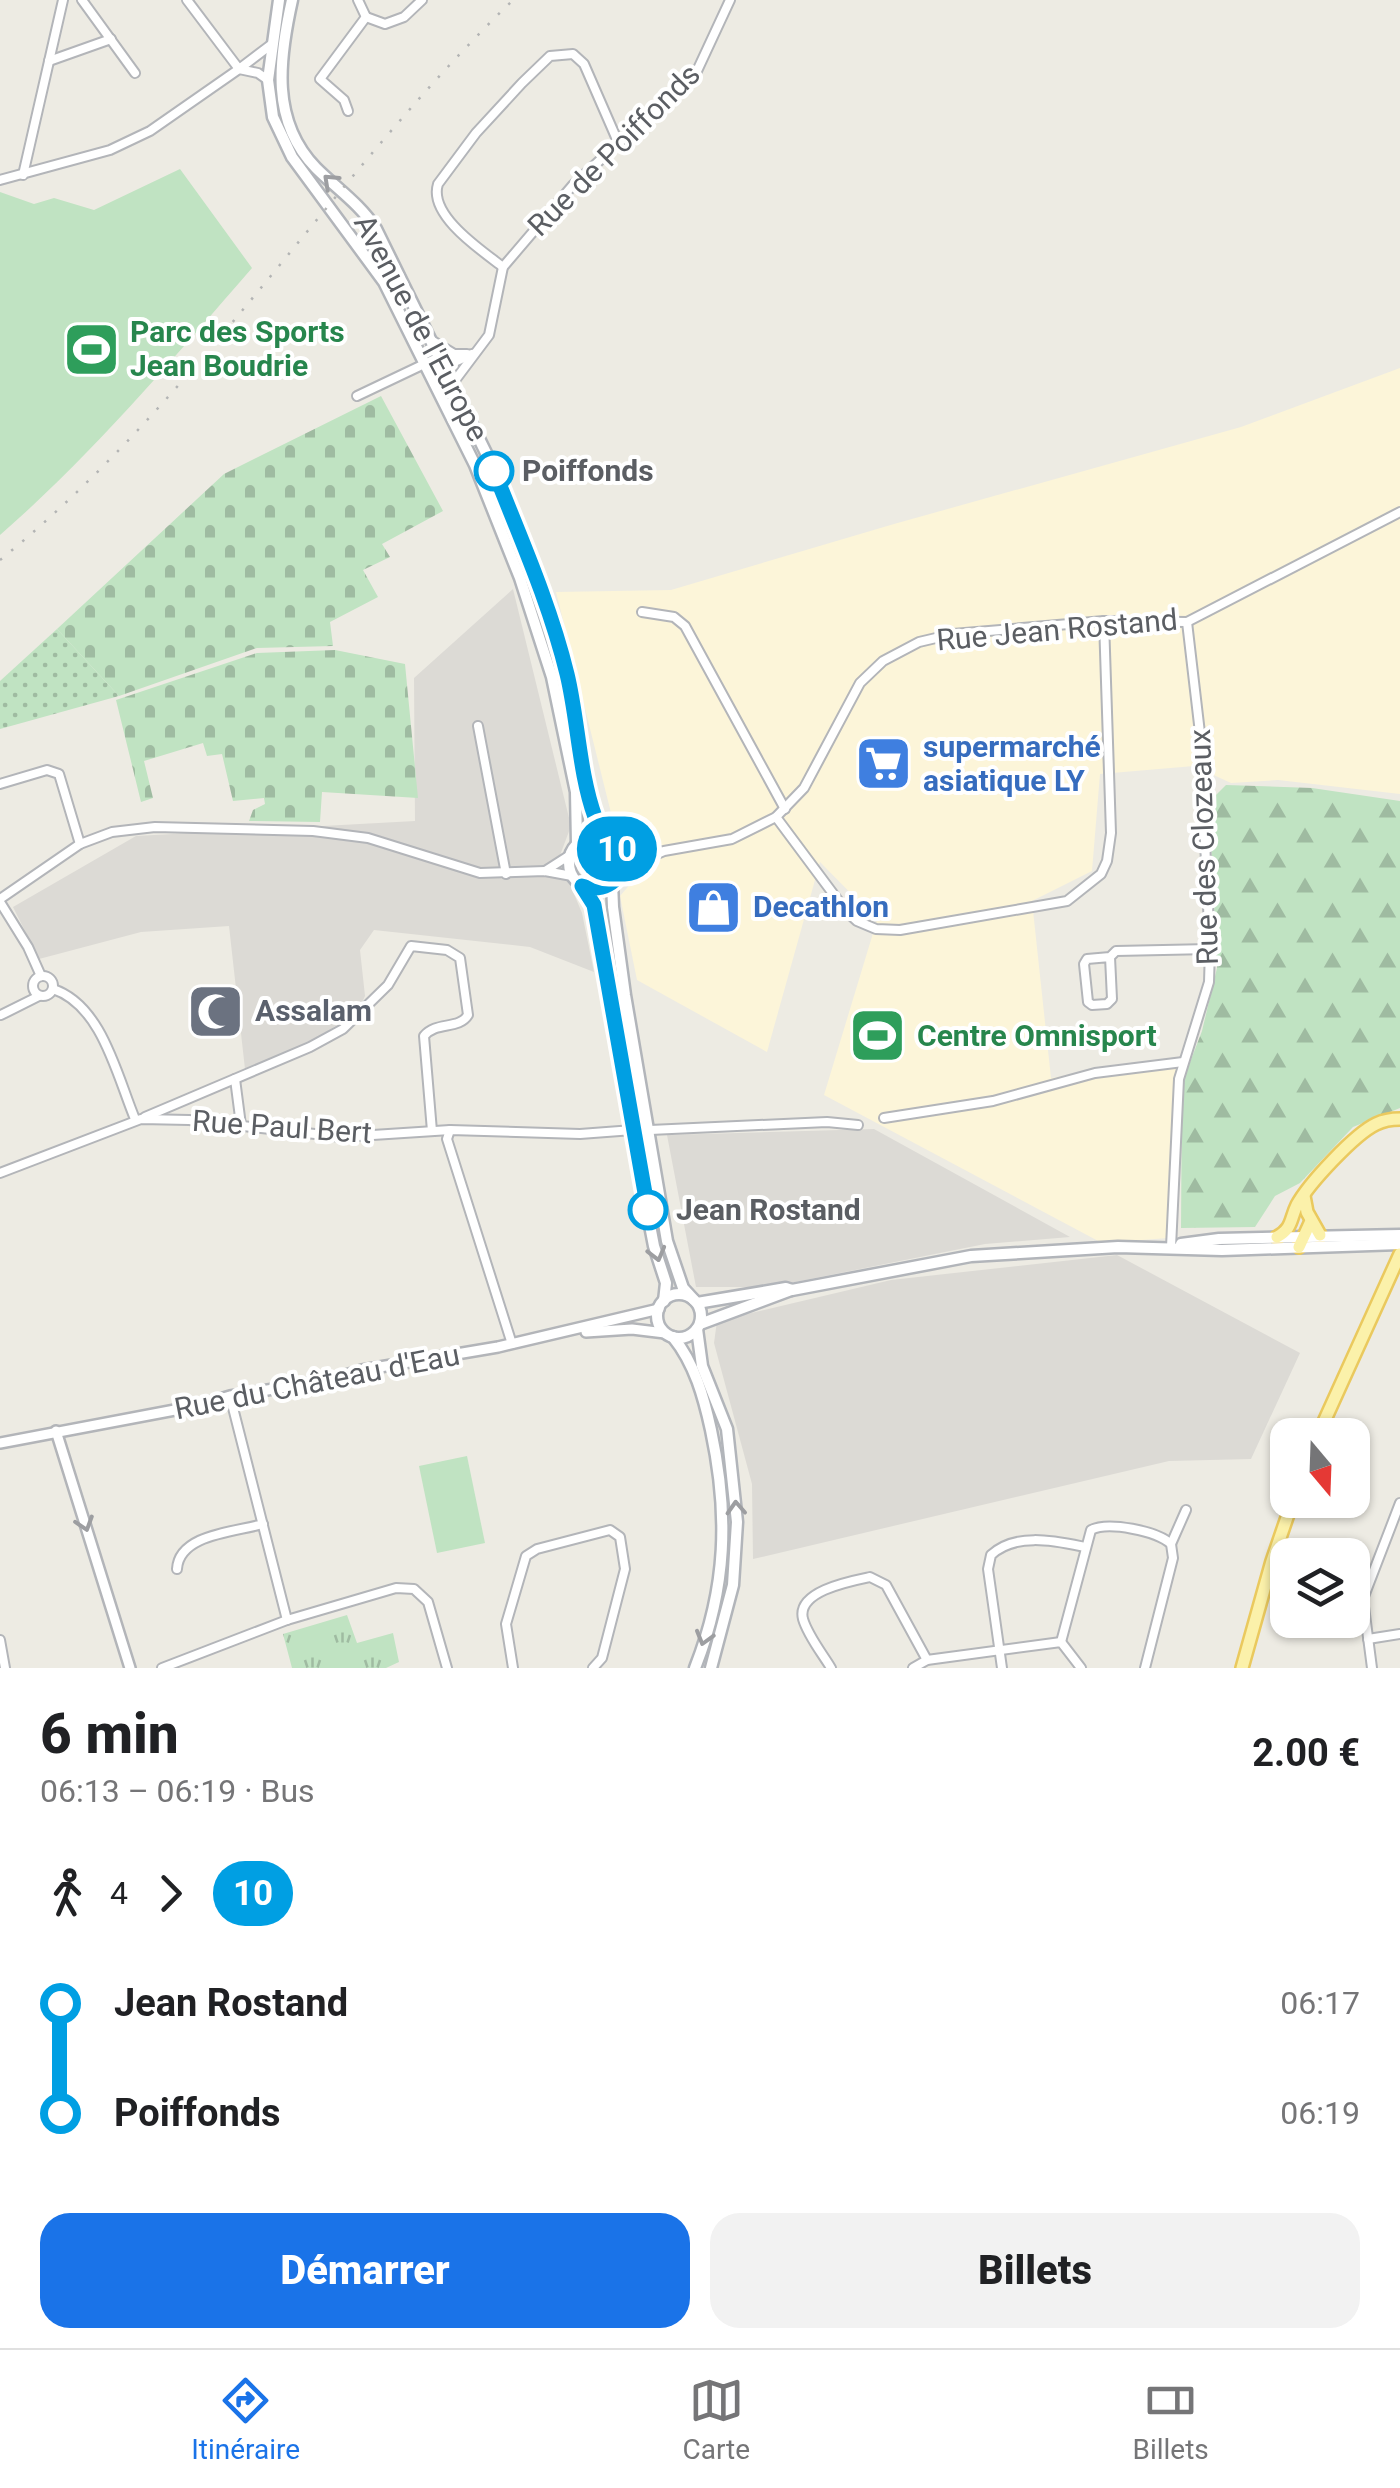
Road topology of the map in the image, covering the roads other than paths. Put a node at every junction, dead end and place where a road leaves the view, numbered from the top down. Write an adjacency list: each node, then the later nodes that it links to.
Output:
1 (63, 0): 12 (street)
2 (82, 0): 10 (street)
3 (187, 0): 13 (street)
4 (279, 0): 11 (main road, Avenue de l'Europe)
5 (292, 0): 21 (main road, Avenue de l'Europe, one-way to 5)
6 (358, 0): 9 (street)
7 (422, 0): 9 (street)
8 (730, 0): 17 (street, Rue de Poiffonds)
9 (366, 16): 16 (street)
10 (110, 39): 12 (street); 14 (street)
11 (272, 44): 13 (street); 15 (main road, Avenue de l'Europe)
12 (49, 61): 18 (street)
13 (239, 69): 15 (street); 18 (street)
14 (136, 73)
15 (268, 80): 24 (main road, Avenue de l'Europe)
16 (348, 111)
17 (618, 142): 20 (street, Rue de Poiffonds); 20 (street)
18 (24, 175): 19 (street)
19 (0, 180)
20 (503, 267): 22 (street, Rue de Poiffonds)
21 (431, 340): 22 (street); 23 (main road, Avenue de l'Europe)
22 (476, 352): 23 (street); 25 (street, Rue de Poiffonds)
23 (442, 362): 24 (street); 25 (main road, Avenue de l'Europe)
24 (427, 368): 26 (street); 36 (main road, Avenue de l'Europe)
25 (452, 384): 37 (main road, Avenue de l'Europe)
26 (357, 396)
27 (1400, 512): 30 (street, Rue Jean Rostand)
28 (642, 612): 33 (street)
29 (1104, 621): 30 (street, Rue Jean Rostand); 33 (street, Rue Jean Rostand); 34 (street)
30 (1187, 622): 47 (street, Rue des Clozeaux)
31 (478, 726): 42 (street)
32 (0, 784): 35 (street)
33 (785, 810): 34 (street, Rue Jean Rostand)
34 (776, 817): 38 (street, Rue Jean Rostand)
35 (80, 844): 42 (street); 46 (street)
36 (577, 844): 37 (main road); 39 (main road)
37 (614, 845): 38 (street, Rue Jean Rostand); 40 (main road)
38 (664, 852): 40 (street, Rue Jean Rostand)
39 (570, 855): 41 (street); 43 (main road)
40 (620, 870): 44 (main road)
41 (545, 871): 42 (street); 43 (street)
42 (506, 874)
43 (572, 876): 45 (main road)
44 (612, 882): 45 (main road); 64 (main road)
45 (582, 886): 63 (main road)
46 (0, 901): 49 (street)
47 (1210, 949): 48 (street); 53 (street, Rue des Clozeaux)
48 (1110, 957): 48 (street)
49 (41, 976): 50 (street); 51 (street)
50 (53, 988): 51 (street); 57 (street)
51 (38, 996): 52 (street)
52 (1, 1015)
53 (1183, 1062): 56 (street); 75 (street, Rue des Clozeaux)
54 (235, 1079): 55 (street); 60 (street); 65 (street)
55 (183, 1099): 57 (street); 59 (street)
56 (884, 1118)
57 (138, 1119): 59 (street, Rue Paul Bert); 66 (street, Rue Paul Bert)
58 (1400, 1119): 67 (main road)
59 (190, 1120): 60 (street, Rue Paul Bert)
60 (241, 1125): 65 (street, Rue Paul Bert)
61 (858, 1125): 64 (street)
62 (450, 1130): 63 (street, Rue Paul Bert); 65 (street, Rue Paul Bert); 83 (street)
63 (633, 1130): 79 (main road, one-way to 79)
64 (650, 1130): 78 (main road)
65 (432, 1131)
66 (0, 1173)
67 (1304, 1196): 68 (main road); 71 (main road)
68 (1310, 1221): 69 (main road); 71 (main road)
69 (1320, 1235): 71 (main road); 73 (main road)
70 (1400, 1235): 73 (main road)
71 (1298, 1236): 72 (main road); 73 (main road); 75 (main road)
72 (1277, 1237): 75 (main road)
73 (1377, 1240): 74 (main road)
74 (1400, 1244)
75 (1171, 1247): 77 (main road)
76 (1400, 1254): 85 (main road)
77 (792, 1290): 78 (main road); 80 (main road)
78 (695, 1302): 79 (main road); 80 (main road)
79 (661, 1305): 81 (street, Rue du Château d'Eau); 82 (main road)
80 (698, 1326): 82 (main road); 109 (main road, one-way to 80)
81 (578, 1330): 82 (street, Rue du Château d'Eau); 83 (street, Rue du Château d'Eau)
82 (669, 1335): 108 (main road, one-way to 108)
83 (512, 1344): 84 (street, Rue du Château d'Eau)
84 (230, 1396): 86 (street, Rue du Château d'Eau); 91 (street)
85 (1326, 1418)
86 (56, 1432): 87 (street, Rue du Château d'Eau); 103 (street, one-way to 103)
87 (0, 1442)
88 (1400, 1503): 97 (street)
89 (1186, 1510): 92 (street)
90 (1287, 1518): 115 (main road)
91 (263, 1524): 94 (street); 95 (street)
92 (1171, 1544): 93 (street); 114 (street)
93 (1085, 1547): 99 (street); 100 (street)
94 (177, 1569)
95 (288, 1620): 104 (street); 105 (street)
96 (1400, 1634): 97 (street)
97 (1368, 1639): 116 (street)
98 (0, 1640): 102 (street)
99 (1062, 1642): 100 (street); 113 (street)
100 (999, 1651): 101 (street); 112 (street)
101 (927, 1660): 110 (street); 111 (street)
102 (4, 1668)
103 (130, 1668)
104 (162, 1668)
105 (446, 1668)
106 (513, 1668): 107 (street)
107 (594, 1668)
108 (695, 1668)
109 (711, 1668)
110 (831, 1668)
111 (913, 1668)
112 (1002, 1668)
113 (1081, 1668)
114 (1145, 1668)
115 (1242, 1668)
116 (1372, 1668)

